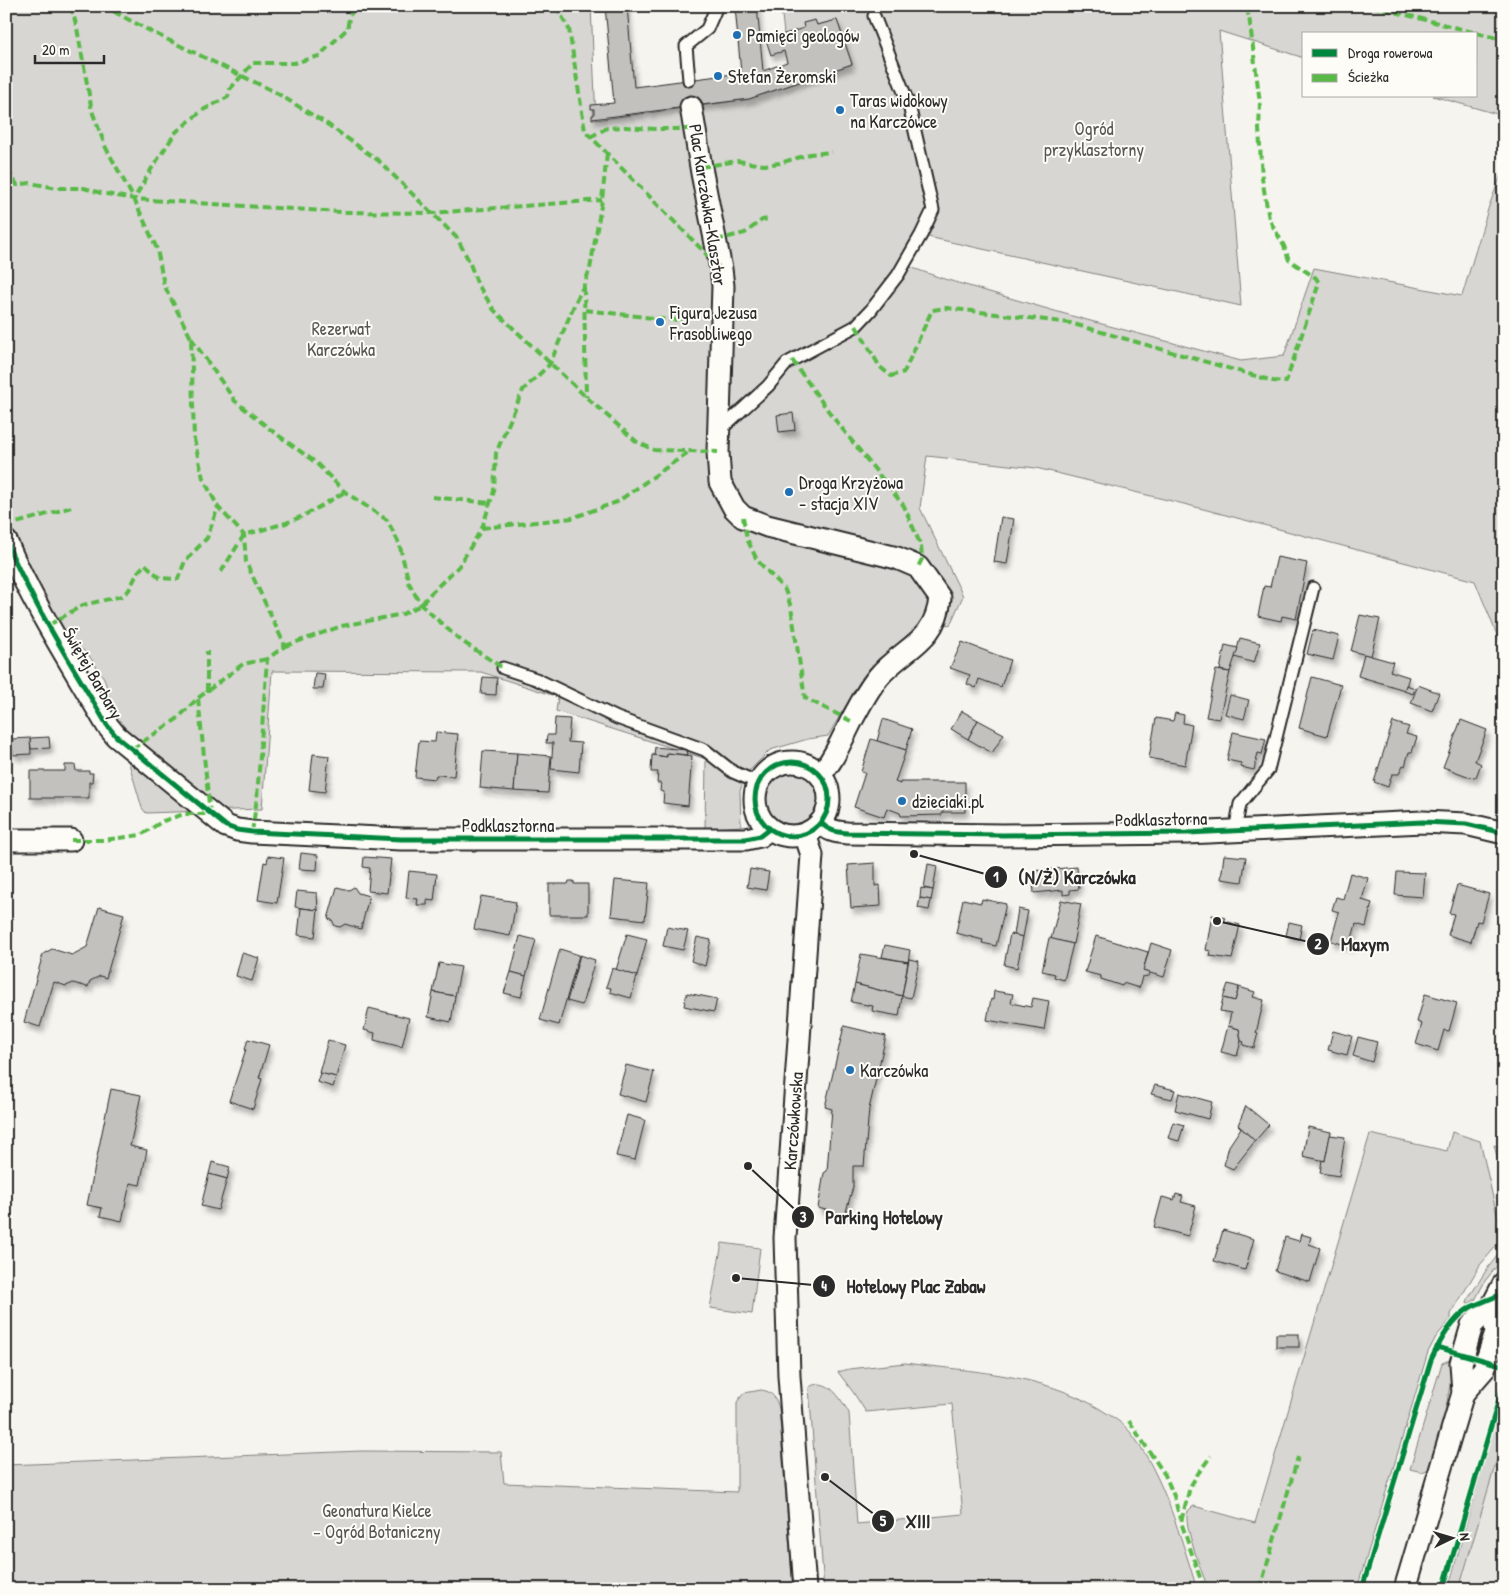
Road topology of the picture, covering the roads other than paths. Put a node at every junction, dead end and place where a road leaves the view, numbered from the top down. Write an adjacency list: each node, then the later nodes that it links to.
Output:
1 (717, 6): 3 (lane)
2 (874, 16): 5 (lane)
3 (689, 80)
4 (691, 107): 5 (street, Plac Karczówka-Klasztor)
5 (718, 433): 9 (street, Plac Karczówka-Klasztor)
6 (6, 541): 11 (street, Świętej Barbary)
7 (1313, 588): 14 (lane)
8 (503, 668): 10 (lane)
9 (820, 774): 10 (street); 13 (street)
10 (759, 783): 12 (street)
11 (210, 814): 12 (street, Podklasztorna)
12 (769, 829): 13 (street, Podklasztorna)
13 (813, 829): 14 (street, Podklasztorna); 19 (street, Karczówkowska)
14 (1235, 831): 15 (street, Podklasztorna)
15 (1504, 833)
16 (6, 840): 17 (street)
17 (71, 840)
18 (1504, 1283): 20 (street)
19 (805, 1589)
20 (1405, 1589)

